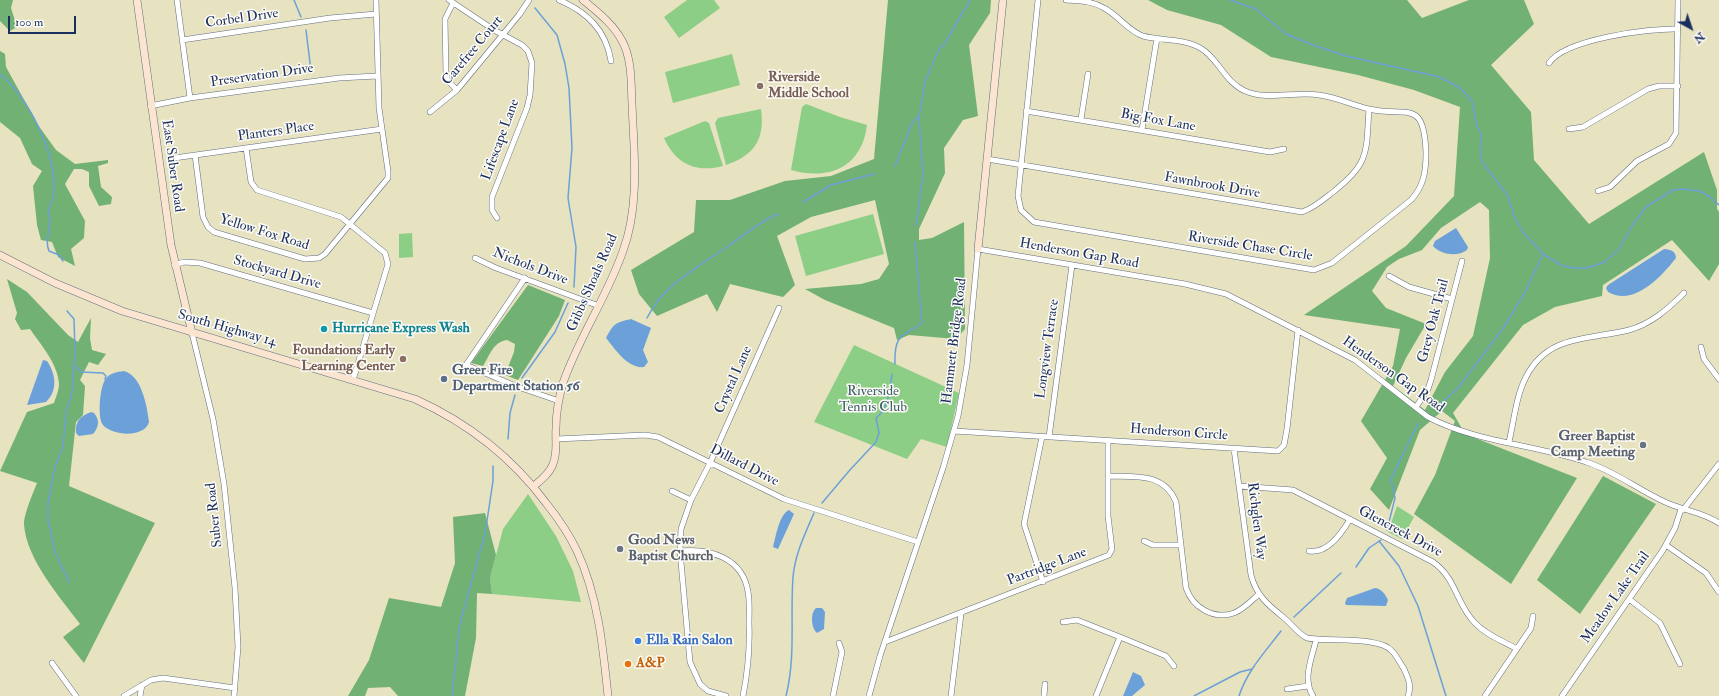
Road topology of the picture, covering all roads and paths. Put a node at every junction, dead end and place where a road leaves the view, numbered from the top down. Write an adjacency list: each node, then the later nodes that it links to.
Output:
1 (137, 0): 24 (street, East Suber Road)
2 (177, 0): 16 (street)
3 (376, 0): 12 (street, Yellow Fox Road)
4 (529, 0): 14 (street, Carefree Court)
5 (558, 0): 17 (street)
6 (583, 0): 51 (street, Gibbs Shoals Road)
7 (1003, 0): 36 (street, Hammett Bridge Road)
8 (1038, 0): 26 (street, Riverside Chase Circle)
9 (1066, 0): 15 (street, Riverside Chase Circle)
10 (1678, 0): 13 (street)
11 (451, 1): 14 (street, Lifescape Lane); 22 (street)
12 (376, 14): 16 (street, Corbel Drive); 20 (street, Yellow Fox Road)
13 (1678, 29): 18 (street); 21 (street)
14 (503, 35): 22 (street, Carefree Court); 39 (street, Lifescape Lane)
15 (1157, 38): 25 (street, Riverside Chase Circle); 31 (street)
16 (182, 40): 23 (street)
17 (611, 61)
18 (1549, 62)
19 (1088, 74): 28 (street)
20 (377, 76): 23 (street, Preservation Drive); 29 (street, Yellow Fox Road)
21 (1678, 86): 30 (street); 38 (street)
22 (457, 90): 27 (street, Carefree Court)
23 (190, 98): 24 (street, Preservation Drive)
24 (150, 106): 45 (street, East Suber Road)
25 (1369, 109): 37 (street, Fawnbrook Drive); 37 (street, Riverside Chase Circle)
26 (1026, 111): 28 (street, Big Fox Lane); 37 (street, Riverside Chase Circle)
27 (430, 112)
28 (1081, 120): 31 (street, Big Fox Lane)
29 (382, 129): 32 (street, Planters Place); 40 (street, Yellow Fox Road)
30 (1568, 129)
31 (1142, 130): 33 (street, Big Fox Lane)
32 (246, 148): 34 (street, Planters Place); 40 (street)
33 (1284, 150)
34 (195, 155): 35 (street, Planters Place); 40 (street, Yellow Fox Road)
35 (174, 158)
36 (987, 159): 37 (street, Fawnbrook Drive); 41 (street, Hammett Bridge Road)
37 (1021, 165)
38 (1598, 191)
39 (497, 218)
40 (350, 225): 53 (street)
41 (978, 249): 46 (street, Henderson Gap Road); 61 (street, Hammett Bridge Road)
42 (0, 255): 55 (street, South Highway 14)
43 (475, 258): 48 (street, Nichols Drive)
44 (1462, 261): 50 (street, Grey Oak Trail)
45 (174, 265): 53 (street, Stockyard Drive); 55 (street, East Suber Road)
46 (1072, 265): 54 (street, Henderson Gap Road); 63 (street, Longview Terrace)
47 (1389, 276): 50 (street)
48 (525, 278): 51 (street, Nichols Drive); 59 (street)
49 (1684, 293): 66 (street)
50 (1452, 299): 60 (street, Grey Oak Trail)
51 (599, 306): 59 (street, Gibbs Shoals Road)
52 (779, 308): 68 (street, Crystal Lane)
53 (373, 313): 58 (street)
54 (1298, 330): 60 (street, Henderson Gap Road); 67 (street, Henderson Circle)
55 (192, 333): 58 (street, South Highway 14); 102 (street, Suber Road)
56 (1701, 347): 57 (street)
57 (1719, 379)
58 (353, 380): 71 (street, South Highway 14)
59 (559, 401): 64 (street, Gibbs Shoals Road)
60 (1416, 407): 66 (street, Henderson Gap Road)
61 (954, 431): 62 (street, Henderson Circle); 79 (street, Hammett Bridge Road)
62 (1042, 437): 63 (street, Henderson Circle); 84 (street)
63 (1049, 437): 65 (street, Henderson Circle)
64 (556, 439): 68 (street, Dillard Drive); 71 (street, Gibbs Shoals Road)
65 (1108, 441): 67 (street, Henderson Circle); 70 (street, Partridge Lane)
66 (1509, 442): 75 (street, Henderson Gap Road)
67 (1234, 449): 72 (street, Richglen Way)
68 (710, 463): 74 (street, Crystal Lane); 79 (street, Dillard Drive)
69 (1719, 464): 75 (street, Meadow Lake Trail)
70 (1108, 476): 80 (street); 84 (street, Partridge Lane)
71 (534, 486): 108 (street, South Highway 14)
72 (1239, 486): 76 (street, Glencreek Drive); 86 (street, Richglen Way)
73 (672, 491): 74 (street)
74 (691, 500): 82 (street, Crystal Lane)
75 (1682, 509): 77 (street, Henderson Gap Road); 81 (street, Meadow Lake Trail)
76 (1350, 519): 83 (street); 95 (street, Glencreek Drive)
77 (1719, 523)
78 (1144, 541): 80 (street)
79 (918, 542): 93 (street, Hammett Bridge Road)
80 (1181, 545): 86 (street)
81 (1666, 545): 85 (street); 87 (street, Meadow Lake Trail)
82 (680, 551): 109 (street, Crystal Lane); 110 (street)
83 (1309, 551)
84 (1043, 582): 88 (street, Partridge Lane)
85 (1719, 592)
86 (1259, 594): 92 (street, Richglen Way)
87 (1629, 599): 97 (street); 119 (street, Meadow Lake Trail)
88 (960, 614): 93 (street, Partridge Lane); 113 (street)
89 (1533, 616): 95 (street)
90 (1063, 622): 91 (street)
91 (1120, 637): 98 (street); 115 (street)
92 (1316, 640): 101 (street); 117 (street, Richglen Way)
93 (884, 642): 112 (street, Hammett Bridge Road)
94 (839, 643): 111 (street)
95 (1517, 649): 118 (street)
96 (52, 663): 104 (street)
97 (1680, 664)
98 (1174, 666)
99 (1045, 684): 114 (street)
100 (142, 685): 102 (street); 105 (street); 106 (street)
101 (1308, 686): 103 (street); 116 (street)
102 (235, 688): 107 (street, Suber Road)
103 (1287, 689)
104 (76, 696)
105 (124, 696)
106 (140, 696)
107 (234, 696)
108 (608, 696)
109 (726, 696)
110 (743, 696)
111 (833, 696)
112 (869, 696)
113 (951, 696)
114 (1044, 696)
115 (1096, 696)
116 (1313, 696)
117 (1408, 696)
118 (1485, 696)
119 (1562, 696)

